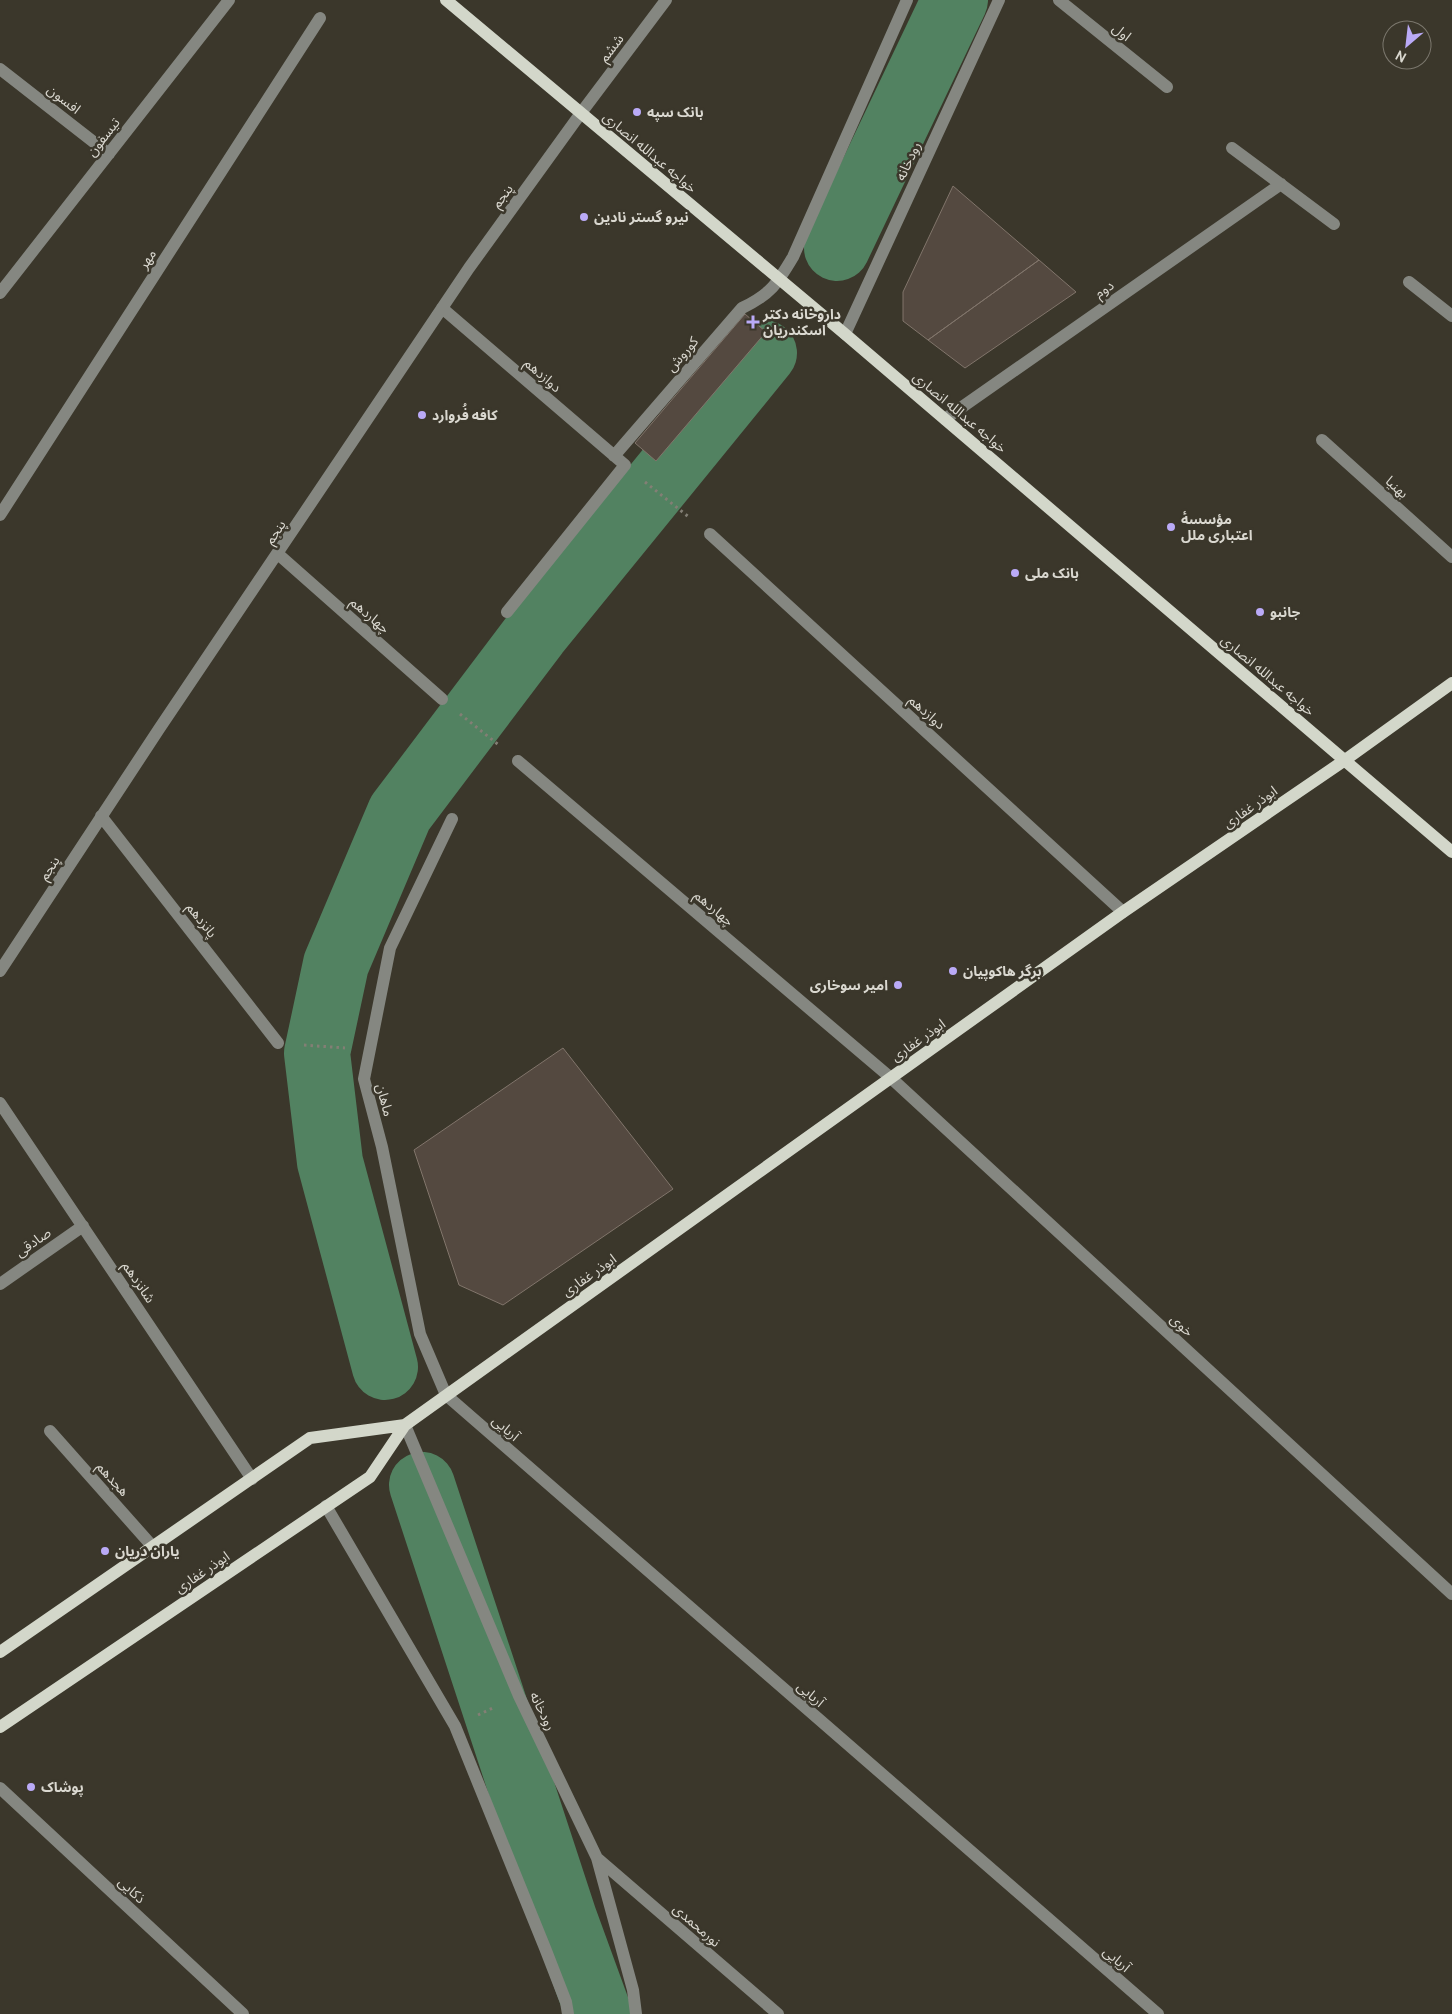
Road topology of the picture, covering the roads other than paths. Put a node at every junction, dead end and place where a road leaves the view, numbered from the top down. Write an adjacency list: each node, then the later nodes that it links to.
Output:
1 (229, 0): 12 (street, تیسفون)
2 (446, 0): 10 (main road, خواجه عبدالله انصاری)
3 (666, 0): 10 (street, ششم)
4 (907, 0): 15 (street)
5 (999, 0): 20 (street, رودخانه)
6 (1059, 0): 9 (street, اول)
7 (320, 18): 24 (street, مهر)
8 (0, 69): 12 (street, افسون)
9 (1167, 87)
10 (581, 113): 15 (main road, خواجه عبدالله انصاری); 18 (street, پنجم)
11 (1232, 148): 13 (street)
12 (109, 154): 17 (street, تیسفون)
13 (1281, 184): 14 (street); 21 (street, دوم)
14 (1334, 224)
15 (780, 280): 20 (main road, خواجه عبدالله انصاری); 23 (street, کوروش)
16 (1409, 282): 19 (street)
17 (0, 293)
18 (442, 308): 23 (street, دوازدهم); 26 (street, پنجم)
19 (1452, 316)
20 (845, 334): 21 (main road, خواجه عبدالله انصاری)
21 (945, 419): 31 (main road, خواجه عبدالله انصاری)
22 (1322, 440): 27 (street, بهنیا)
23 (614, 456): 28 (street, دوازدهم)
24 (0, 515)
25 (710, 534): 36 (street, دوازدهم)
26 (278, 554): 30 (street, چهاردهم); 33 (street, پنجم)
27 (1452, 557)
28 (507, 612)
29 (1452, 683): 31 (main road, ابوذر غفاری)
30 (442, 699)
31 (1344, 760): 35 (main road, خواجه عبدالله انصاری); 36 (main road, ابوذر غفاری)
32 (518, 761): 39 (street, چهاردهم)
33 (101, 816): 37 (street, پنجم); 38 (street, پانزدهم)
34 (452, 820): 43 (street, ماهان)
35 (1452, 852)
36 (1123, 912): 39 (main road, ابوذر غفاری)
37 (0, 972)
38 (278, 1043)
39 (891, 1078): 43 (main road, ابوذر غفاری); 49 (street, خوی)
40 (0, 1103): 41 (street, شانزدهم)
41 (83, 1226): 42 (street, صادقی); 46 (street, شانزدهم)
42 (0, 1284)
43 (446, 1395): 44 (main road, ابوذر غفاری); 58 (street, آریایی)
44 (405, 1425): 46 (main road, ابوذر غفاری); 47 (main road, ابوذر غفاری); 53 (street, رودخانه)
45 (50, 1431): 48 (street, هجدهم)
46 (252, 1479): 48 (main road, ابوذر غفاری)
47 (326, 1506): 51 (main road, ابوذر غفاری); 55 (street)
48 (153, 1547): 50 (main road, ابوذر غفاری)
49 (1452, 1594)
50 (0, 1652)
51 (0, 1727)
52 (0, 1788): 54 (street, ذکایی)
53 (597, 1858): 56 (street, رودخانه); 57 (street, نورمحمدی)
54 (243, 2014)
55 (568, 2014)
56 (636, 2014)
57 (778, 2014)
58 (1158, 2014)

